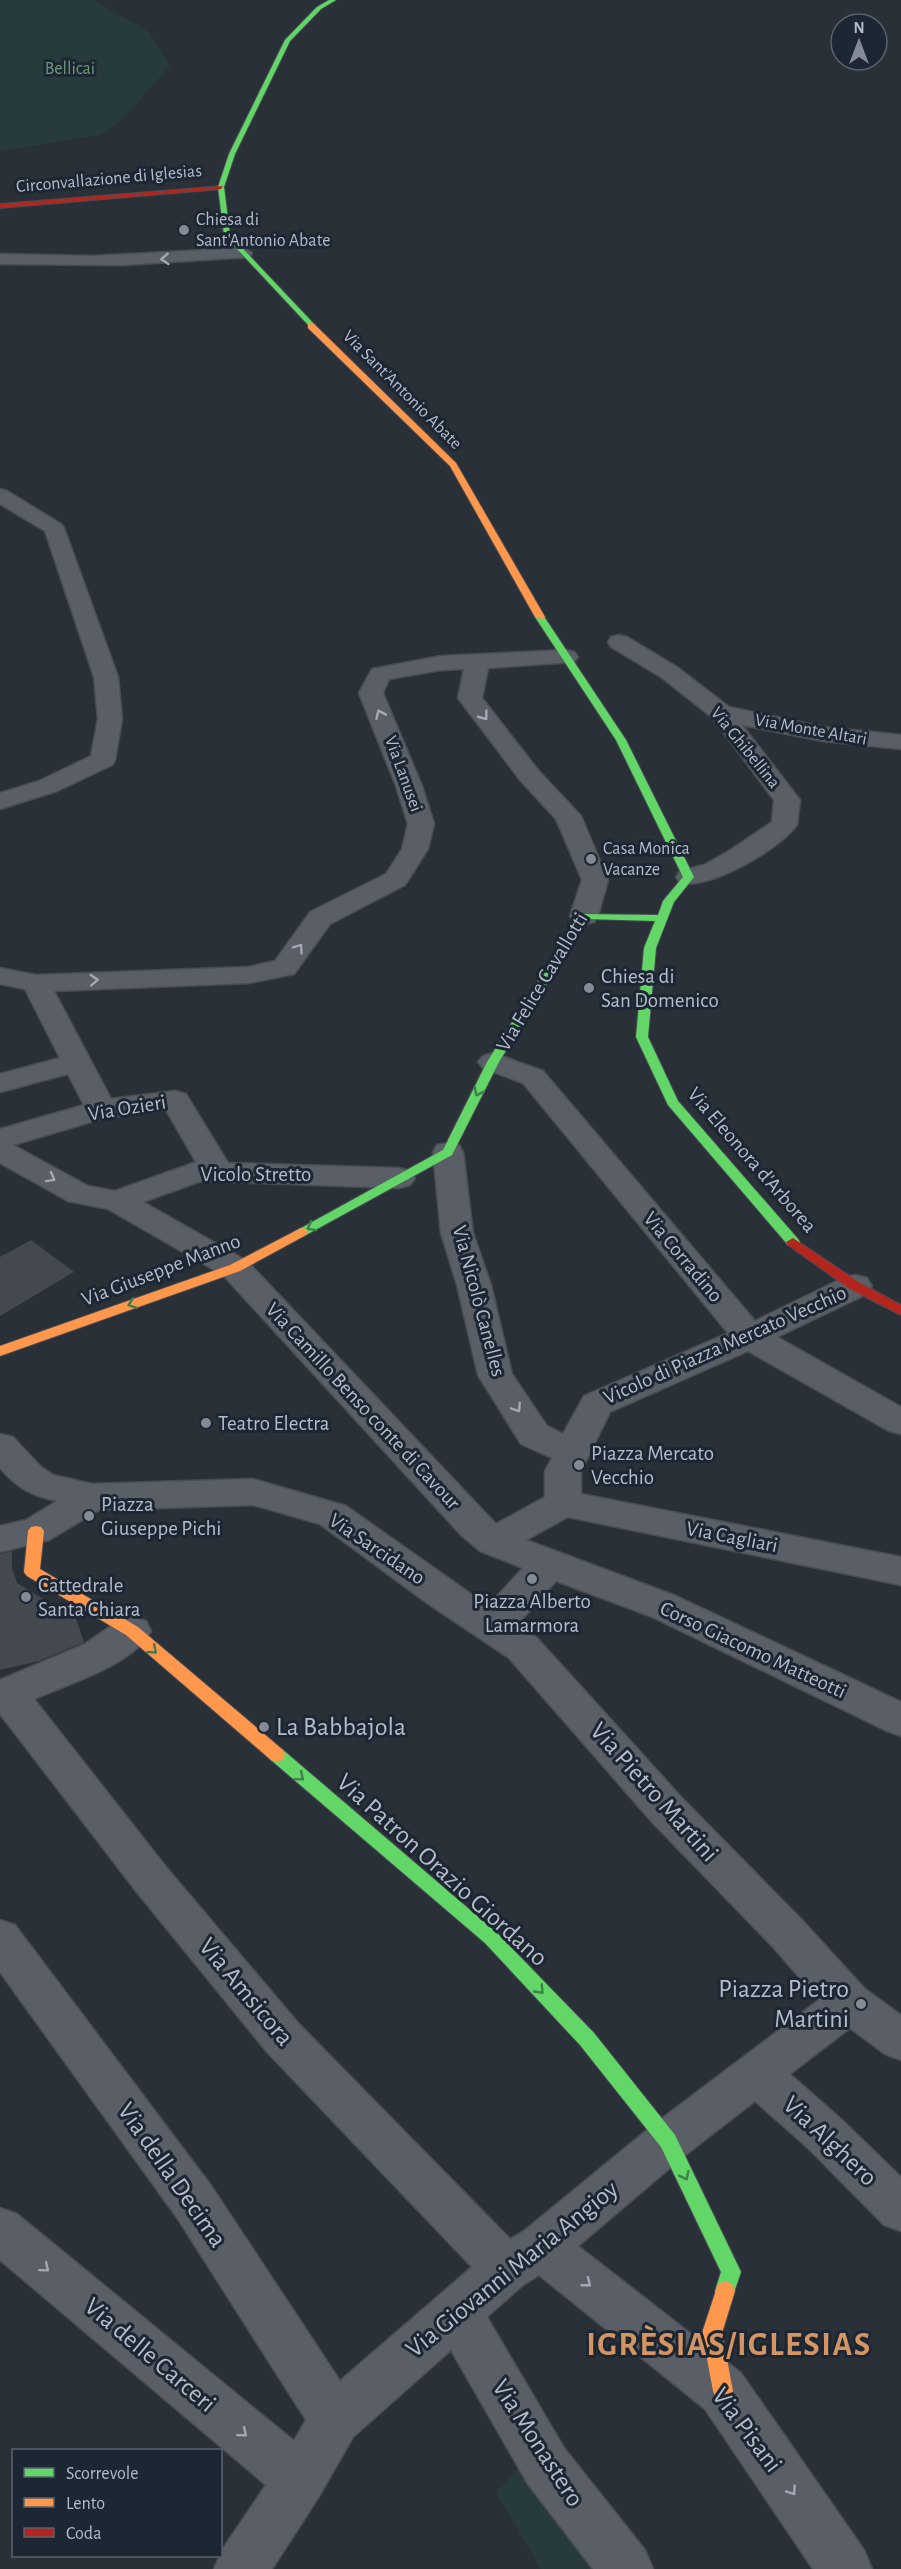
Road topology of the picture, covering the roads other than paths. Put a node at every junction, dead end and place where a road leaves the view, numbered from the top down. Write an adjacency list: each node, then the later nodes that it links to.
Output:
1 (333, 0): 2 (main road, Via Sant'Antonio Abate)
2 (221, 187): 3 (main road, Circonvallazione di Iglesias); 4 (main road, Via Sant'Antonio Abate)
3 (0, 206)
4 (244, 253): 5 (street, one-way to 5); 8 (main road, Via Sant'Antonio Abate)
5 (0, 259)
6 (0, 495): 13 (street)
7 (619, 642): 10 (street, Via Ghibellina)
8 (566, 657): 9 (street, Via Lanusei); 15 (main road, Via Sant'Antonio Abate)
9 (477, 663): 16 (street, Via Felice Cavallotti, one-way to 16); 19 (street, Via Lanusei, one-way to 9)
10 (721, 713): 11 (street, Via Monte Altari); 15 (street, Via Ghibellina)
11 (901, 742)
12 (0, 777): 13 (street)
13 (48, 786): 14 (street)
14 (0, 801)
15 (689, 877): 17 (main road)
16 (584, 916): 17 (main road); 20 (main road, Via Felice Cavallotti)
17 (662, 918): 31 (main road, Via Eleonora d'Arborea)
18 (0, 976): 19 (street, Via Lanusei)
19 (36, 983): 21 (street)
20 (493, 1062): 26 (main road, Via Felice Cavallotti, one-way to 26); 33 (street, Via Corradino)
21 (77, 1063): 22 (street); 23 (street)
22 (0, 1083)
23 (101, 1109): 24 (street, Via Ozieri); 27 (street, Via Ozieri)
24 (0, 1139)
25 (0, 1150): 29 (street, one-way to 29)
26 (448, 1152): 28 (main road, Via Giuseppe Manno); 37 (street, Via Nicolò Canelles, one-way to 37)
27 (217, 1172): 28 (street, Vicolo Stretto); 29 (street, Vicolo Stretto)
28 (399, 1178): 30 (main road, Via Giuseppe Manno, one-way to 30)
29 (117, 1201): 30 (street, Via Camillo Benso conte di Cavour)
30 (235, 1268): 34 (main road, Via Giuseppe Manno, one-way to 34); 42 (street, Via Camillo Benso conte di Cavour)
31 (855, 1286): 32 (main road, Via Eleonora d'Arborea); 33 (street, Vicolo di Piazza Mercato Vecchio)
32 (901, 1311)
33 (750, 1337): 35 (street, Via Corradino); 37 (street, Vicolo di Piazza Mercato Vecchio)
34 (0, 1351)
35 (901, 1422)
36 (0, 1446): 38 (street)
37 (572, 1453): 39 (street)
38 (92, 1497): 40 (street); 46 (street, Via Sarcidano)
39 (563, 1503): 42 (street); 44 (street, Via Cagliari)
40 (36, 1531): 41 (street); 45 (main road, Via Patron Orazio Giordano)
41 (0, 1539)
42 (493, 1542): 43 (street)
43 (550, 1563): 46 (street); 48 (street, Corso Giacomo Matteotti)
44 (901, 1571)
45 (132, 1632): 47 (street); 53 (main road, Via Patron Orazio Giordano, one-way to 53)
46 (508, 1637): 50 (street, Via Pietro Martini)
47 (4, 1696): 56 (street, Via Amsicora)
48 (901, 1720)
49 (0, 1938): 59 (street, Via della Decima)
50 (841, 2008): 51 (street); 52 (street, Via Giovanni Maria Angioy)
51 (901, 2040)
52 (757, 2074): 53 (street, Via Giovanni Maria Angioy); 54 (street, Via Alghero)
53 (668, 2141): 56 (street, Via Giovanni Maria Angioy); 58 (main road, Via Patron Orazio Giordano, one-way to 58)
54 (901, 2209)
55 (0, 2230): 60 (street, Via delle Carceri, one-way to 60)
56 (524, 2258): 57 (street, Via Giovanni Maria Angioy); 58 (street, Via Pisani, one-way to 58)
57 (456, 2311): 59 (street, Via Giovanni Maria Angioy); 62 (street, Via Monastero)
58 (723, 2391): 63 (street, Via Pisani, one-way to 63)
59 (335, 2419): 60 (street, Via Giovanni Maria Angioy)
60 (300, 2481): 61 (street, Via Giovanni Maria Angioy)
61 (241, 2569)
62 (626, 2569)
63 (845, 2569)

